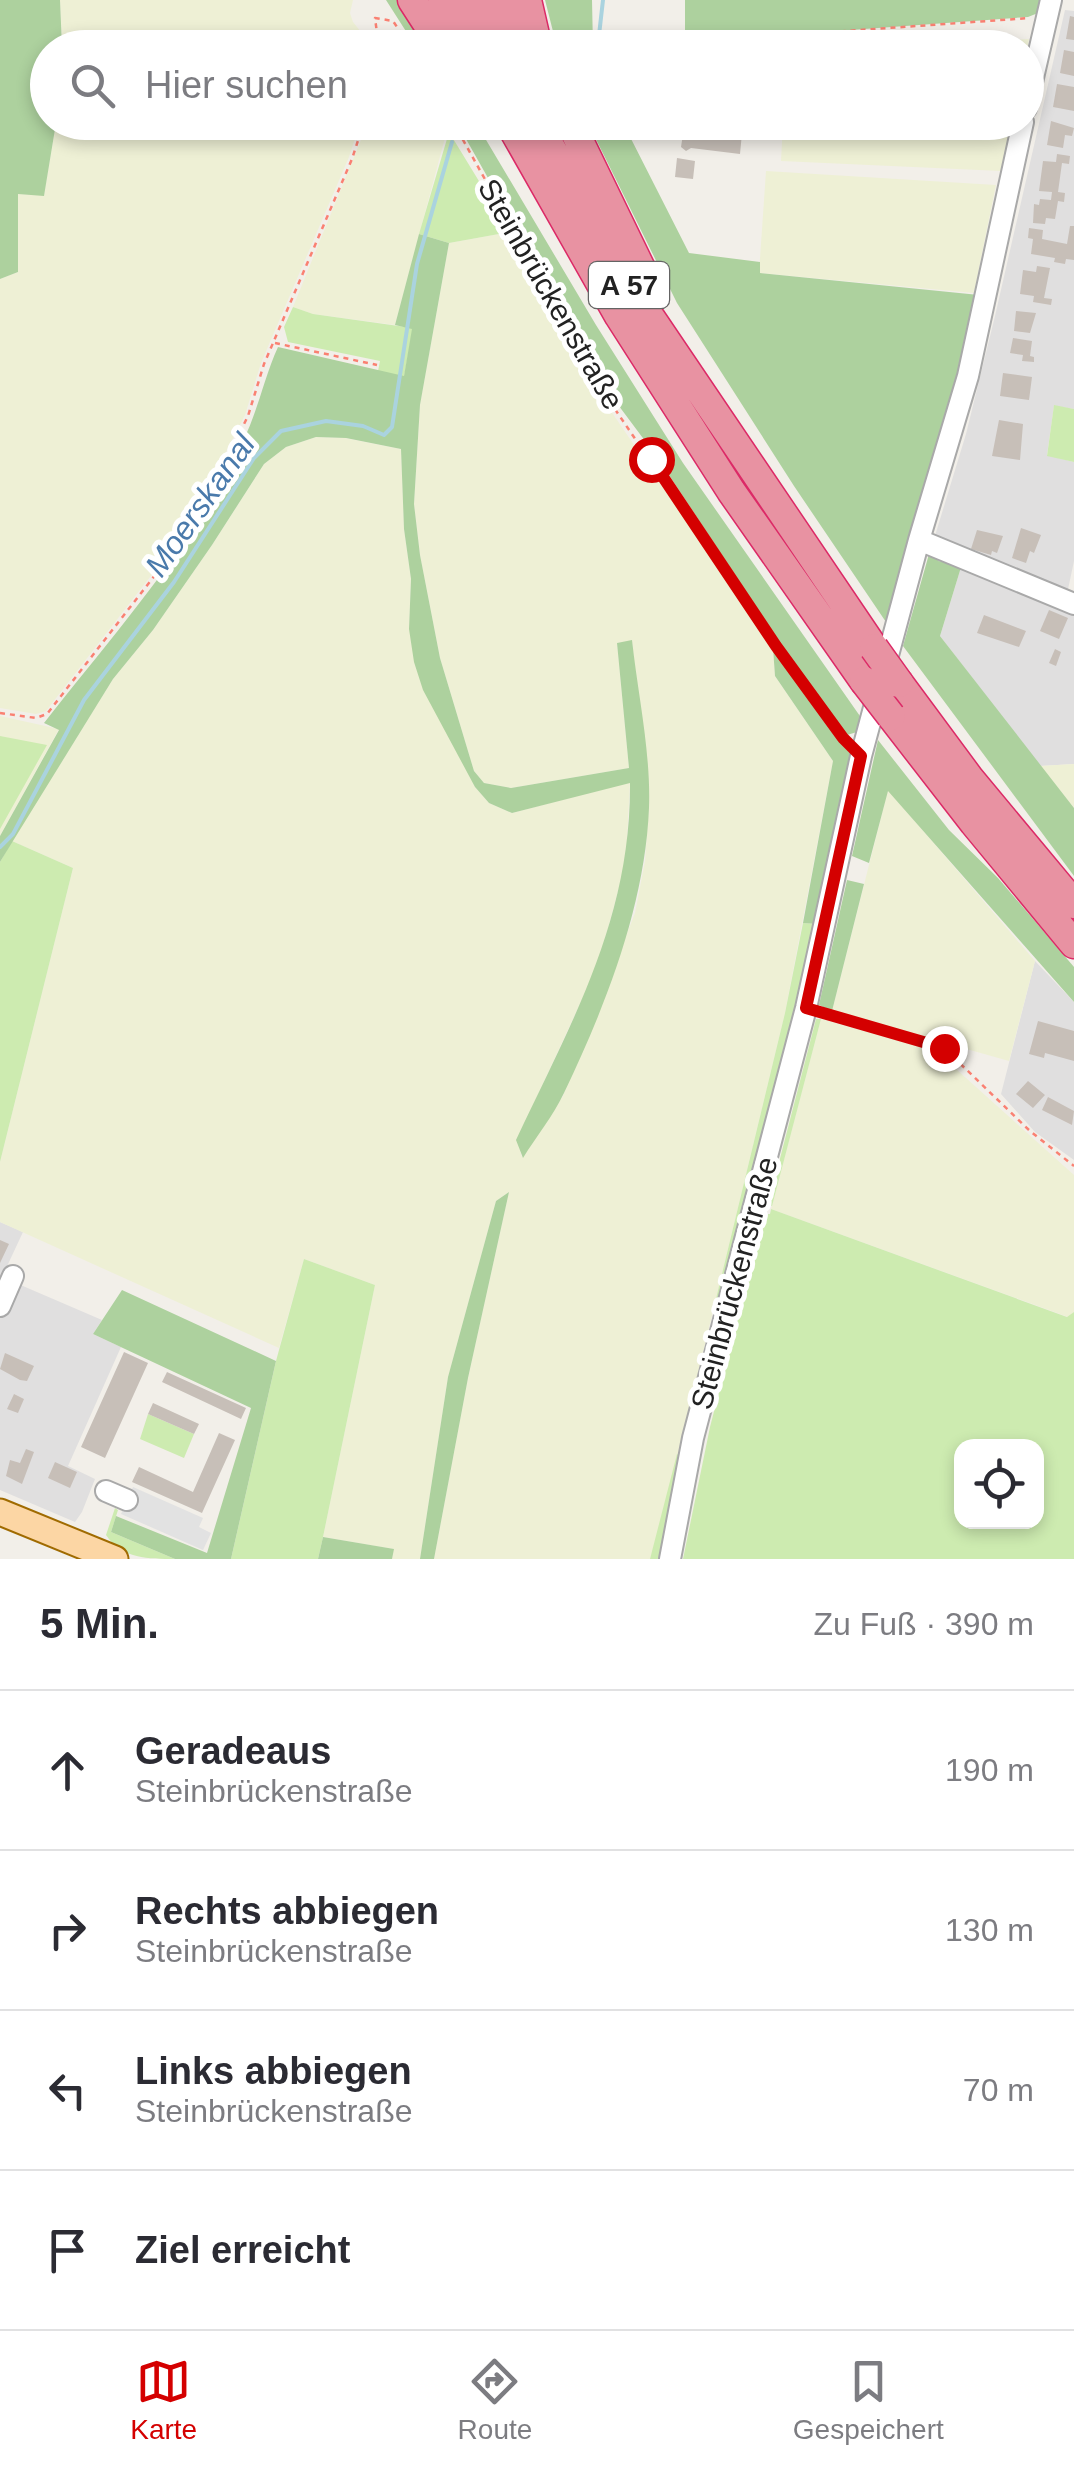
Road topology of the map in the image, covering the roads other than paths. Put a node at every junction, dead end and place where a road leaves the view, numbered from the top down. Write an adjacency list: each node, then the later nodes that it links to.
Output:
1 (470, 0): 7 (highway)
2 (498, 0): 8 (highway)
3 (526, 0): 9 (highway)
4 (425, 4): 5 (highway); 6 (highway)
5 (436, 30)
6 (450, 30)
7 (486, 30)
8 (514, 30)
9 (534, 30)
10 (498, 140): 15 (highway)
11 (518, 140): 15 (highway, A 57)
12 (546, 140): 16 (highway, A 57)
13 (577, 140): 16 (highway)
14 (1019, 140): 17 (street, Steinbrückenstraße)
15 (619, 316): 20 (highway, A 57, bridge)
16 (732, 441): 19 (highway, A 57, bridge)
17 (919, 540): 18 (street); 27 (street, Steinbrückenstraße)
18 (1074, 604)
19 (1074, 904)
20 (1074, 944)
21 (13, 1276): 22 (street)
22 (0, 1306)
23 (106, 1491): 24 (street)
24 (127, 1500)
25 (0, 1512): 26 (main road)
26 (114, 1559)
27 (670, 1559)

